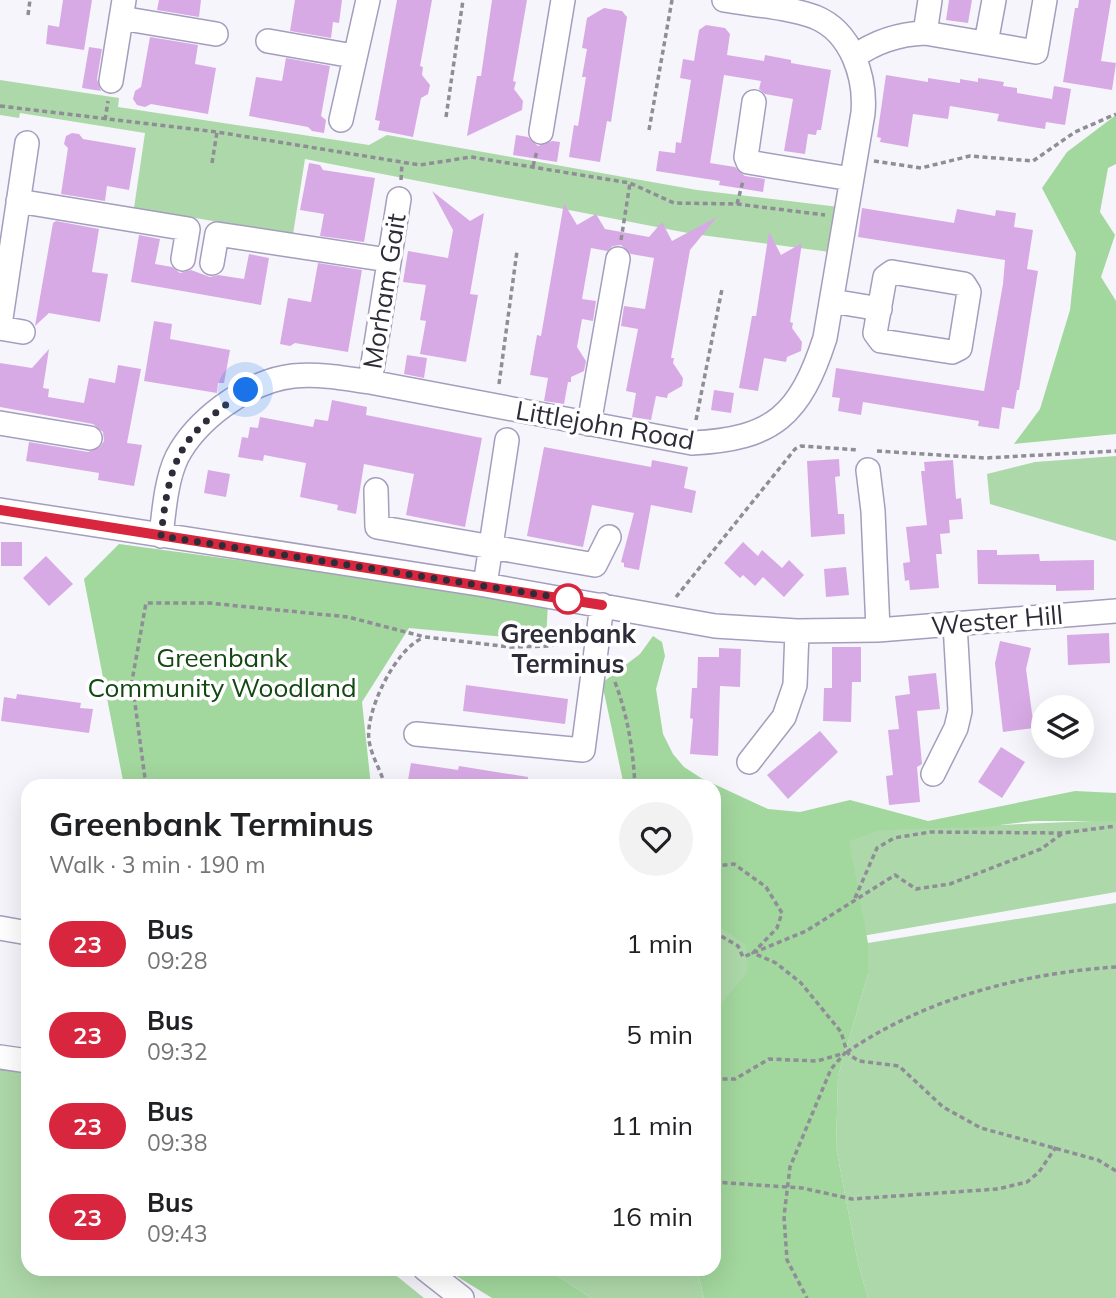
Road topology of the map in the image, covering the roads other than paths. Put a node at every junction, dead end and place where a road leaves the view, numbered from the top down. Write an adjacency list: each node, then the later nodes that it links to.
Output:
1 (368, 0): 12 (street)
2 (564, 0): 17 (street)
3 (724, 0): 13 (street, Littlejohn Road)
4 (930, 0): 8 (street)
5 (994, 0): 11 (street)
6 (1045, 0): 11 (street)
7 (123, 9): 9 (street); 14 (street)
8 (925, 33): 11 (street); 13 (street)
9 (216, 34)
10 (268, 41): 12 (street)
11 (986, 43)
12 (353, 57): 16 (street)
13 (854, 57): 19 (street, Littlejohn Road)
14 (111, 80)
15 (754, 102): 19 (street)
16 (341, 120)
17 (541, 132)
18 (27, 143): 21 (street)
19 (853, 168): 26 (street, Littlejohn Road)
20 (400, 191): 24 (street, Morham Gait)
21 (18, 201): 22 (street); 28 (street)
22 (183, 258)
23 (618, 259): 31 (street)
24 (388, 260): 25 (street); 29 (street, Morham Gait)
25 (212, 262)
26 (832, 301): 27 (street); 31 (street, Littlejohn Road)
27 (880, 309): 27 (street)
28 (8, 329)
29 (370, 382): 31 (street, Littlejohn Road); 37 (street, Littlejohn Road)
30 (0, 423): 32 (street)
31 (589, 424)
32 (90, 438)
33 (508, 440): 39 (street)
34 (868, 470): 44 (street)
35 (376, 490): 39 (street)
36 (0, 510): 37 (street, Wester Hill)
37 (161, 536): 40 (street, Wester Hill)
38 (609, 537): 39 (street)
39 (490, 549): 40 (street)
40 (485, 585): 41 (street, Wester Hill)
41 (602, 605): 45 (street, Wester Hill); 46 (street)
42 (1116, 611): 43 (street, Wester Hill)
43 (955, 624): 44 (street, Wester Hill); 48 (street)
44 (877, 630): 45 (street, Wester Hill)
45 (797, 631): 47 (street)
46 (416, 734)
47 (749, 762)
48 (933, 774)
49 (0, 928): 50 (street)
50 (21, 932)
51 (0, 1057): 52 (street)
52 (21, 1060)
53 (434, 1276): 54 (street)
54 (461, 1298)

